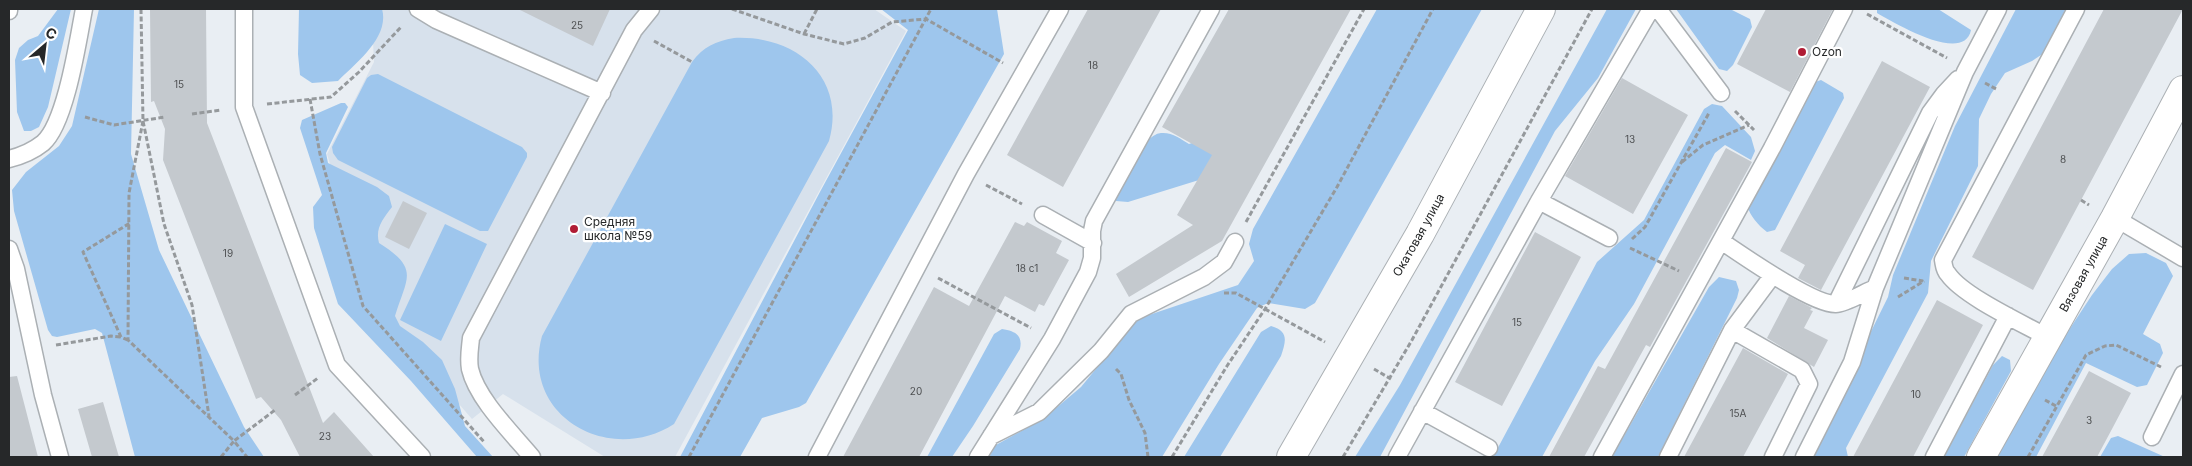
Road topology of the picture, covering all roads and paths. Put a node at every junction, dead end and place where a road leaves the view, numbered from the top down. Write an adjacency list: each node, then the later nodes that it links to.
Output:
1 (84, 9): 34 (lane)
2 (140, 9): 36 (path)
3 (244, 9): 33 (lane)
4 (418, 9): 30 (lane)
5 (651, 9): 23 (lane)
6 (732, 9): 24 (path)
7 (817, 9): 24 (path)
8 (931, 9): 21 (path)
9 (1060, 9): 28 (lane)
10 (1211, 9): 48 (lane)
11 (1364, 9): 47 (path)
12 (1433, 9): 58 (path)
13 (1541, 9): 88 (main road, Окатовая улица)
14 (1592, 9): 89 (path)
15 (1651, 9): 41 (lane)
16 (1658, 9): 31 (lane)
17 (1844, 9): 46 (lane)
18 (1998, 9): 27 (lane)
19 (2076, 9): 53 (lane)
20 (1865, 14): 25 (path)
21 (926, 19): 24 (path); 28 (path); 83 (path)
22 (403, 24): 32 (path)
23 (634, 30): 26 (path); 30 (lane)
24 (804, 34)
25 (1944, 56)
26 (692, 62)
27 (1965, 72): 55 (lane); 57 (lane)
28 (1024, 74): 40 (lane)
29 (2183, 90): 43 (main road, Вязовая улица)
30 (602, 93): 82 (lane)
31 (1720, 93): 39 (path)
32 (310, 99): 33 (path); 77 (path)
33 (244, 107): 81 (lane)
34 (62, 112): 36 (path); 38 (lane)
35 (165, 117): 36 (path)
36 (143, 121): 44 (path); 72 (path)
37 (1749, 125): 39 (path)
38 (9, 159)
39 (1680, 163): 51 (path)
40 (966, 174): 42 (path); 52 (lane)
41 (1539, 201): 45 (lane); 71 (lane)
42 (1043, 215): 48 (lane)
43 (2114, 218): 50 (lane); 64 (main road, Вязовая улица)
44 (130, 223): 63 (path); 66 (path)
45 (1609, 238)
46 (1720, 241): 54 (lane); 91 (lane)
47 (1235, 242): 68 (lane)
48 (1093, 243): 65 (lane)
49 (9, 249): 78 (lane)
50 (2183, 258)
51 (1654, 259)
52 (917, 267): 65 (path); 84 (lane)
53 (1944, 268): 59 (lane); 60 (path)
54 (1773, 275): 57 (lane); 62 (lane)
55 (1875, 288): 57 (lane); 60 (lane)
56 (1236, 293): 58 (path)
57 (1836, 304)
58 (1265, 310): 61 (path); 87 (path)
59 (2008, 316): 64 (lane); 95 (lane)
60 (1864, 323): 94 (lane)
61 (1304, 330)
62 (1732, 330): 92 (lane); 93 (lane)
63 (121, 337): 66 (path); 67 (path)
64 (2047, 337): 96 (main road, Вязовая улица)
65 (1052, 339): 73 (lane)
66 (128, 340): 72 (path)
67 (55, 345)
68 (1101, 351): 73 (lane); 86 (path)
69 (2183, 376): 74 (lane); 97 (path)
70 (276, 410): 75 (path)
71 (1422, 411): 76 (lane); 90 (lane)
72 (209, 416): 75 (path)
73 (991, 436): 85 (lane)
74 (2152, 437)
75 (234, 441): 79 (path); 80 (path)
76 (1489, 448)
77 (491, 450)
78 (60, 457)
79 (221, 457)
80 (247, 457)
81 (422, 457)
82 (532, 457)
83 (689, 457)
84 (817, 457)
85 (978, 457)
86 (1148, 457)
87 (1172, 457)
88 (1291, 457)
89 (1343, 457)
90 (1397, 457)
91 (1602, 457)
92 (1668, 457)
93 (1773, 457)
94 (1804, 457)
95 (1934, 457)
96 (1981, 457)
97 (2028, 457)

